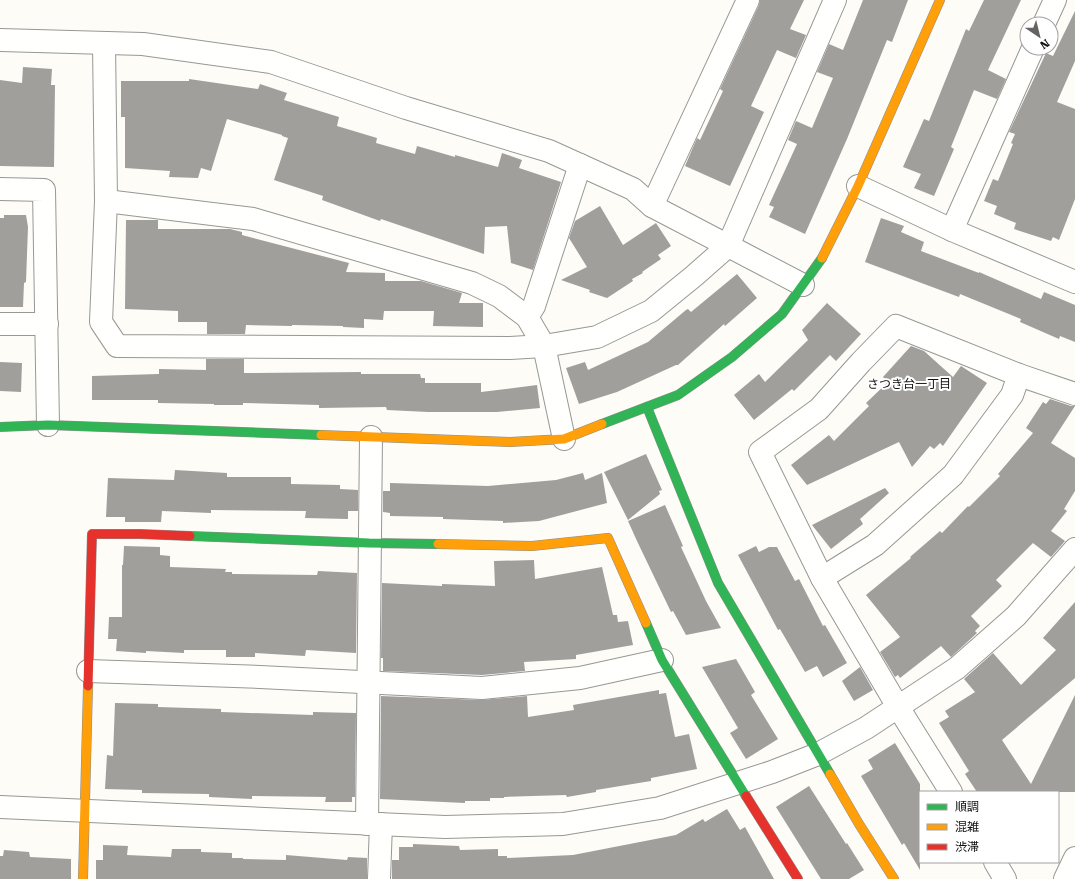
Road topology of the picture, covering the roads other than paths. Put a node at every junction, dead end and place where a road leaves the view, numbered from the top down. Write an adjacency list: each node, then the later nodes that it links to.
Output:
1 (748, 0): 13 (street)
2 (835, 0): 15 (street)
3 (940, 0): 10 (street)
4 (1055, 0): 5 (street)
5 (1048, 16)
6 (0, 40): 7 (street)
7 (104, 43): 9 (street); 12 (street)
8 (1030, 56): 14 (street)
9 (580, 165): 13 (street); 18 (street)
10 (858, 186): 14 (street); 17 (street)
11 (0, 189): 20 (street)
12 (106, 201): 18 (street); 21 (street)
13 (652, 206): 15 (street)
14 (952, 230): 16 (street)
15 (728, 246): 17 (street); 21 (street)
16 (1075, 282)
17 (803, 285): 24 (street)
18 (528, 317): 21 (street)
19 (0, 324): 20 (street)
20 (47, 324): 25 (street)
21 (544, 346): 28 (street)
22 (1019, 375): 23 (street); 31 (street); 31 (street)
23 (1075, 394)
24 (647, 407): 28 (street); 36 (street)
25 (48, 425): 26 (street); 27 (street)
26 (0, 427)
27 (371, 437): 28 (street); 29 (street)
28 (564, 439)
29 (369, 543): 32 (street); 33 (street); 34 (street)
30 (1075, 549): 35 (street)
31 (822, 578): 35 (street)
32 (662, 660): 34 (street); 37 (street)
33 (88, 671): 34 (street); 40 (street)
34 (368, 683): 41 (street)
35 (898, 706): 36 (street); 38 (street)
36 (818, 754): 37 (street); 47 (street)
37 (738, 783): 41 (street); 46 (street)
38 (950, 791)
39 (0, 806): 40 (street)
40 (85, 810): 41 (street); 44 (street)
41 (374, 824): 45 (street)
42 (1075, 858): 49 (street)
43 (995, 863): 48 (street)
44 (83, 879)
45 (380, 879)
46 (798, 879)
47 (894, 879)
48 (1005, 879)
49 (1065, 879)

